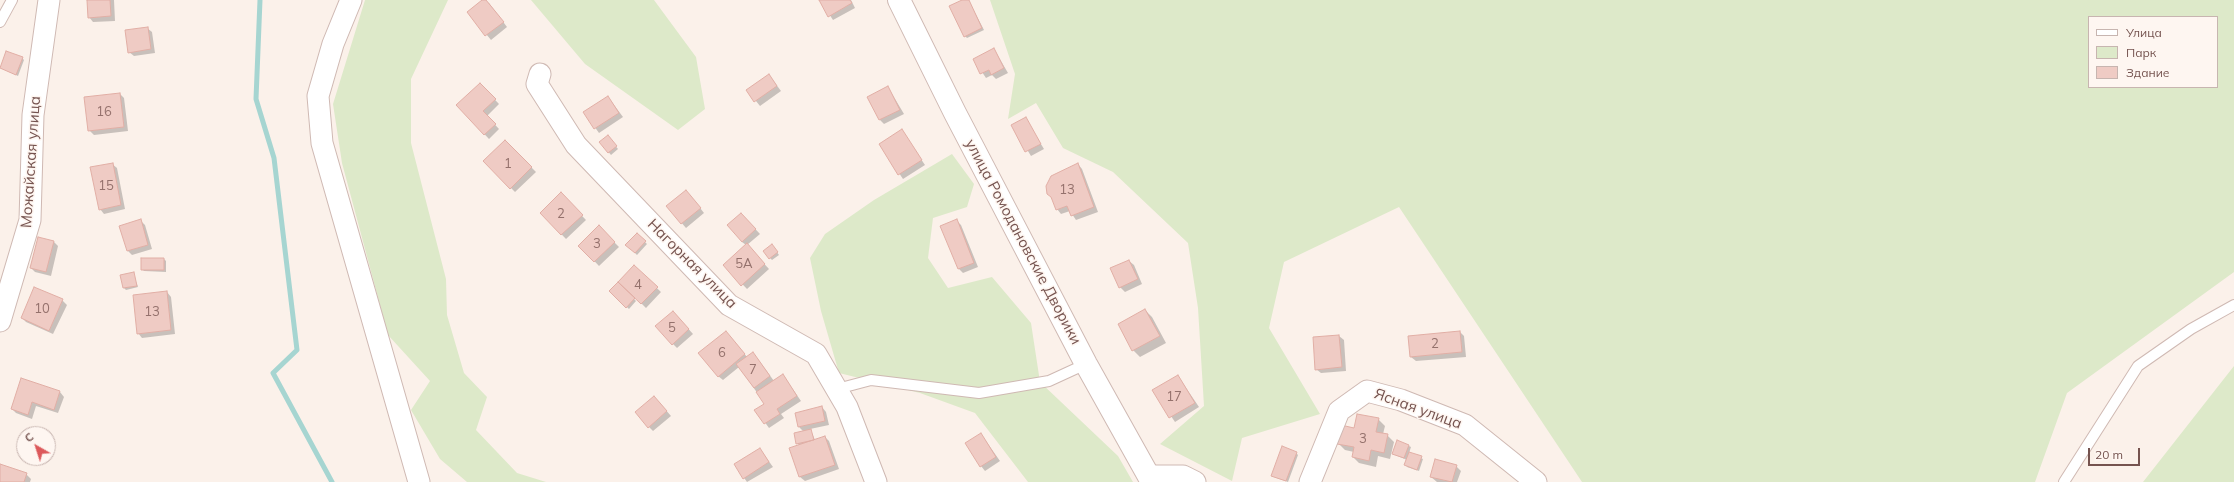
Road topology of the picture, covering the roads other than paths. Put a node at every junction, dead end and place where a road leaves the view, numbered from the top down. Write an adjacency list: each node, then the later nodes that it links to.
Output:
1 (12, 0): 5 (lane)
2 (49, 0): 8 (street, Можайская улица)
3 (351, 0): 12 (street)
4 (899, 0): 9 (street, улица Ромодановские Дворики)
5 (0, 22)
6 (540, 74): 10 (street, Нагорная улица)
7 (2234, 305): 17 (lane)
8 (0, 321)
9 (1086, 364): 10 (lane); 11 (street, улица Ромодановские Дворики)
10 (837, 389): 13 (street, Нагорная улица)
11 (1150, 479): 14 (street)
12 (420, 482)
13 (876, 482)
14 (1195, 482)
15 (1310, 482): 16 (street, Ясная улица)
16 (1536, 482)
17 (2064, 482)

